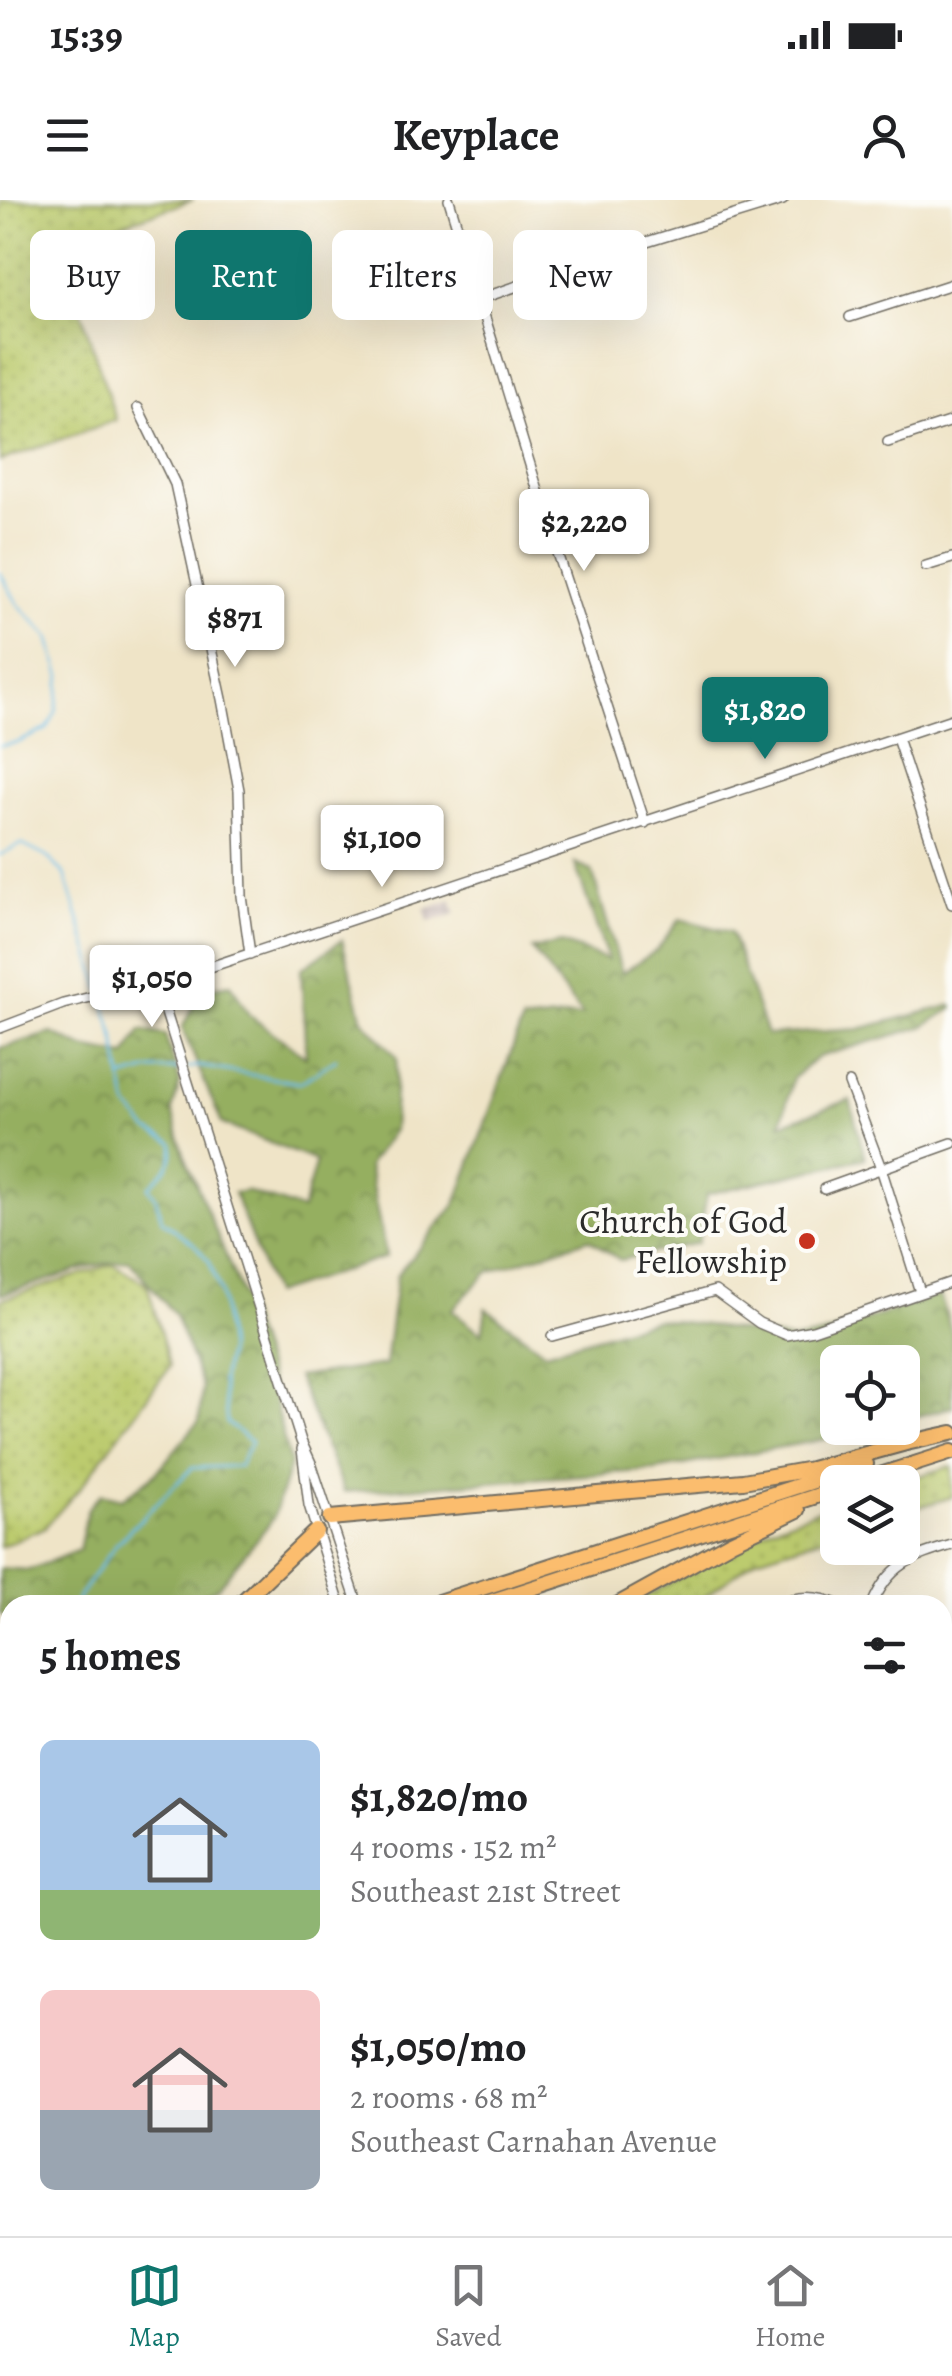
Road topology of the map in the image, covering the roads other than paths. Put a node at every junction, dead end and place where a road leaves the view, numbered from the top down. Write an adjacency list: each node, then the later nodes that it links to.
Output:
1 (449, 200): 3 (street)
2 (783, 200): 5 (street)
3 (458, 230)
4 (952, 284): 6 (street)
5 (493, 294)
6 (850, 317)
7 (486, 320): 15 (street)
8 (138, 408): 17 (street)
9 (952, 421): 10 (street)
10 (888, 442)
11 (952, 558): 12 (street)
12 (926, 566)
13 (952, 719): 14 (street)
14 (897, 738): 15 (street); 16 (street)
15 (645, 823): 17 (street)
16 (952, 904)
17 (250, 954): 18 (street)
18 (156, 982): 19 (street); 28 (street)
19 (0, 1028)
20 (849, 1083): 22 (street)
21 (952, 1143): 22 (street)
22 (881, 1168): 23 (street); 25 (street)
23 (824, 1189)
24 (952, 1282): 25 (street)
25 (920, 1292): 26 (street)
26 (552, 1336)
27 (952, 1434): 33 (highway); 39 (highway)
28 (301, 1441): 33 (street); 34 (street)
29 (952, 1452): 30 (highway)
30 (913, 1465)
31 (820, 1498): 40 (highway)
32 (820, 1500): 41 (highway)
33 (330, 1518): 34 (street); 38 (street)
34 (316, 1531): 36 (highway); 37 (street)
35 (952, 1544): 42 (street)
36 (250, 1595)
37 (337, 1595)
38 (355, 1595)
39 (460, 1595)
40 (512, 1595)
41 (636, 1595)
42 (876, 1595)

